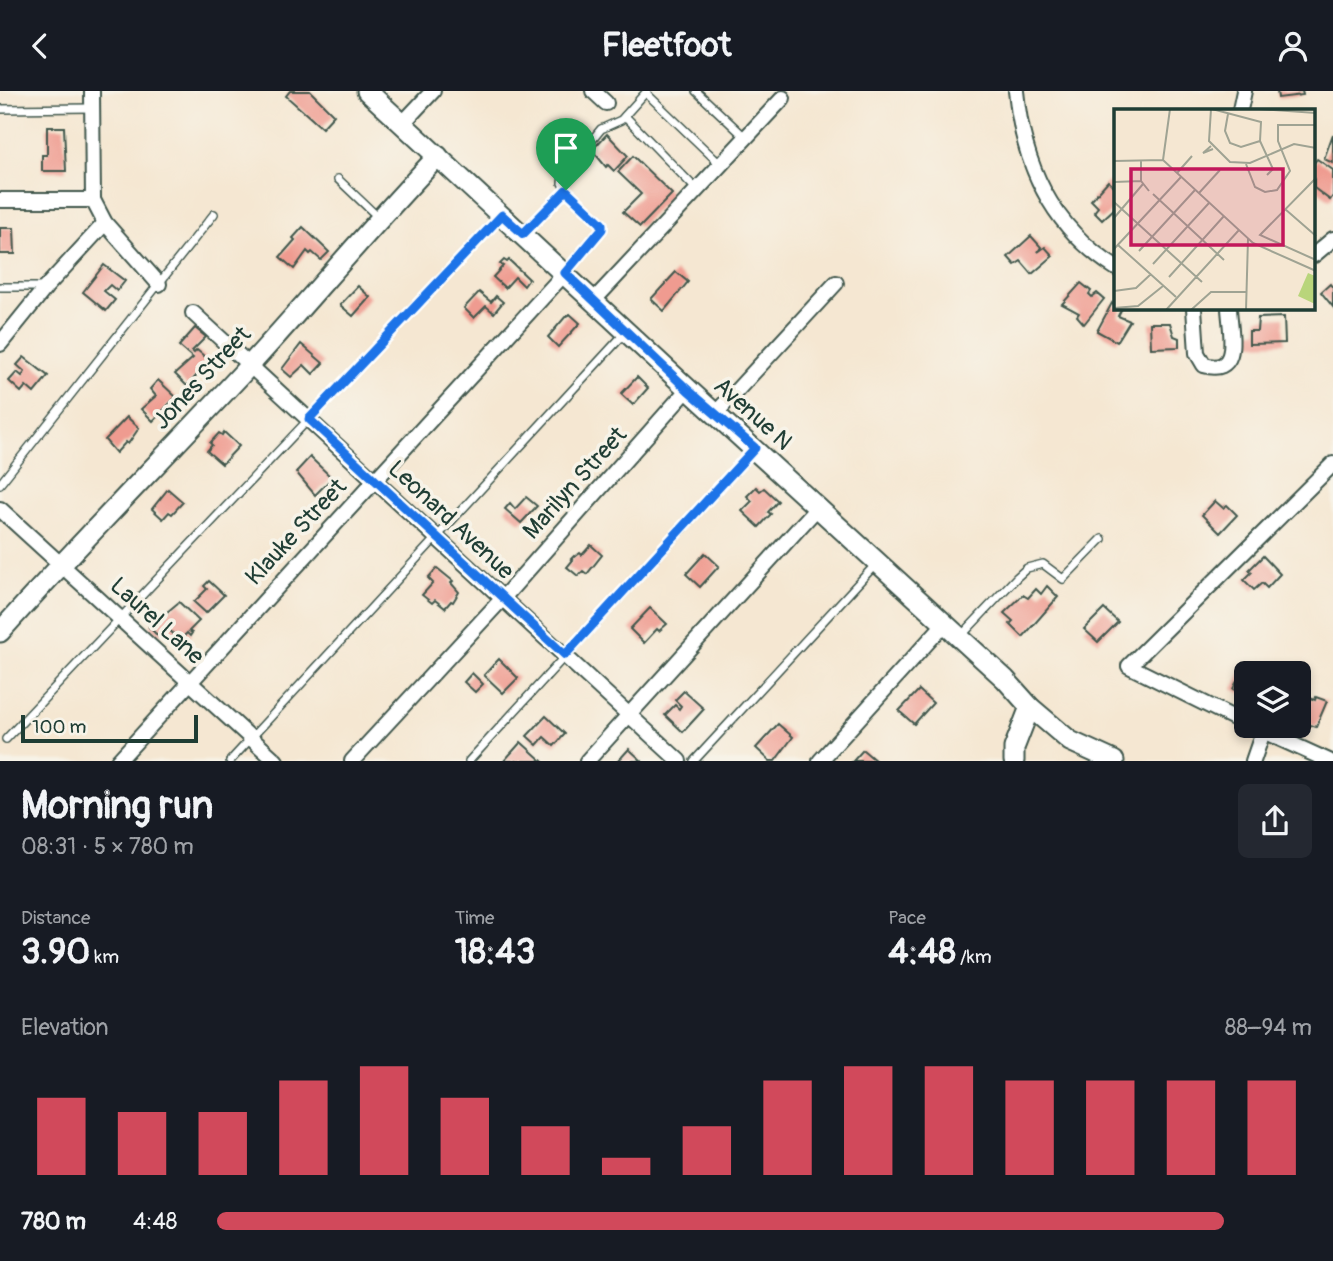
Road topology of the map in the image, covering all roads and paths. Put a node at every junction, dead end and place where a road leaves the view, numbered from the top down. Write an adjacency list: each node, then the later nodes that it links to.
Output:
1 (92, 91): 11 (street)
2 (367, 91): 15 (street, Avenue N)
3 (433, 91): 15 (street)
4 (593, 91): 10 (street)
5 (696, 91): 16 (lane)
6 (1016, 91): 31 (street)
7 (1244, 91): 12 (street)
8 (646, 92): 14 (lane); 18 (lane)
9 (783, 98): 16 (street)
10 (606, 103)
11 (92, 108): 13 (lane); 23 (street)
12 (1240, 109)
13 (0, 110)
14 (625, 116): 20 (lane); 21 (lane)
15 (402, 124): 17 (street, Avenue N)
16 (746, 138): 18 (street)
17 (438, 156): 25 (street, Avenue N); 26 (street, Jones Street)
18 (721, 165): 21 (street)
19 (338, 179): 26 (lane)
20 (566, 190): 28 (lane); 32 (lane)
21 (697, 190): 37 (street)
22 (0, 200): 23 (street)
23 (93, 200): 27 (street)
24 (214, 214): 34 (lane)
25 (502, 215): 28 (street, Avenue N); 46 (lane)
26 (379, 218): 43 (street, Jones Street)
27 (105, 223): 34 (street); 36 (street)
28 (523, 234): 32 (street, Avenue N)
29 (1333, 239): 30 (street)
30 (1316, 253)
31 (1114, 267)
32 (565, 273): 37 (street, Avenue N); 49 (street, Klauke Street)
33 (836, 283): 45 (street)
34 (159, 284): 50 (lane)
35 (0, 287): 36 (lane)
36 (46, 287): 42 (street)
37 (594, 300): 41 (street, Avenue N)
38 (1194, 310): 39 (street)
39 (1229, 310)
40 (192, 313): 43 (street, Leonard Avenue)
41 (627, 331): 44 (street, Avenue N); 53 (lane)
42 (0, 344)
43 (249, 365): 46 (street, Leonard Avenue); 56 (street, Jones Street)
44 (688, 390): 45 (street, Avenue N); 57 (street, Marilyn Street)
45 (716, 413): 47 (street, Avenue N)
46 (309, 419): 49 (street, Leonard Avenue); 58 (lane)
47 (755, 448): 51 (street, Avenue N); 62 (lane)
48 (1333, 464): 66 (street)
49 (375, 480): 53 (street, Leonard Avenue); 63 (street, Klauke Street)
50 (0, 484)
51 (818, 507): 55 (street, Avenue N); 65 (street)
52 (4, 512): 56 (street, Laurel Lane)
53 (436, 537): 57 (street, Leonard Avenue); 67 (lane)
54 (1102, 539): 61 (lane)
55 (878, 562): 59 (street, Avenue N); 78 (lane)
56 (61, 564): 58 (street, Laurel Lane); 60 (street, Jones Street)
57 (503, 598): 62 (street, Leonard Avenue); 74 (street, Marilyn Street)
58 (120, 619): 63 (street, Laurel Lane); 70 (lane)
59 (945, 623): 61 (street, Avenue N); 79 (street)
60 (0, 632)
61 (960, 637): 64 (street, Avenue N)
62 (565, 655): 65 (street, Leonard Avenue); 75 (lane)
63 (190, 682): 67 (street, Laurel Lane); 71 (street, Klauke Street)
64 (1030, 707): 80 (street); 81 (street, Avenue N)
65 (629, 715): 76 (street); 77 (street, Leonard Avenue)
66 (1234, 717)
67 (251, 738): 72 (lane); 73 (street, Laurel Lane)
68 (1257, 738): 82 (street)
69 (1278, 738): 83 (street)
70 (6, 739)
71 (118, 761)
72 (230, 761)
73 (276, 761)
74 (352, 761)
75 (469, 761)
76 (587, 761)
77 (680, 761)
78 (694, 761)
79 (820, 761)
80 (1014, 761)
81 (1114, 761)
82 (1253, 761)
83 (1329, 761)

